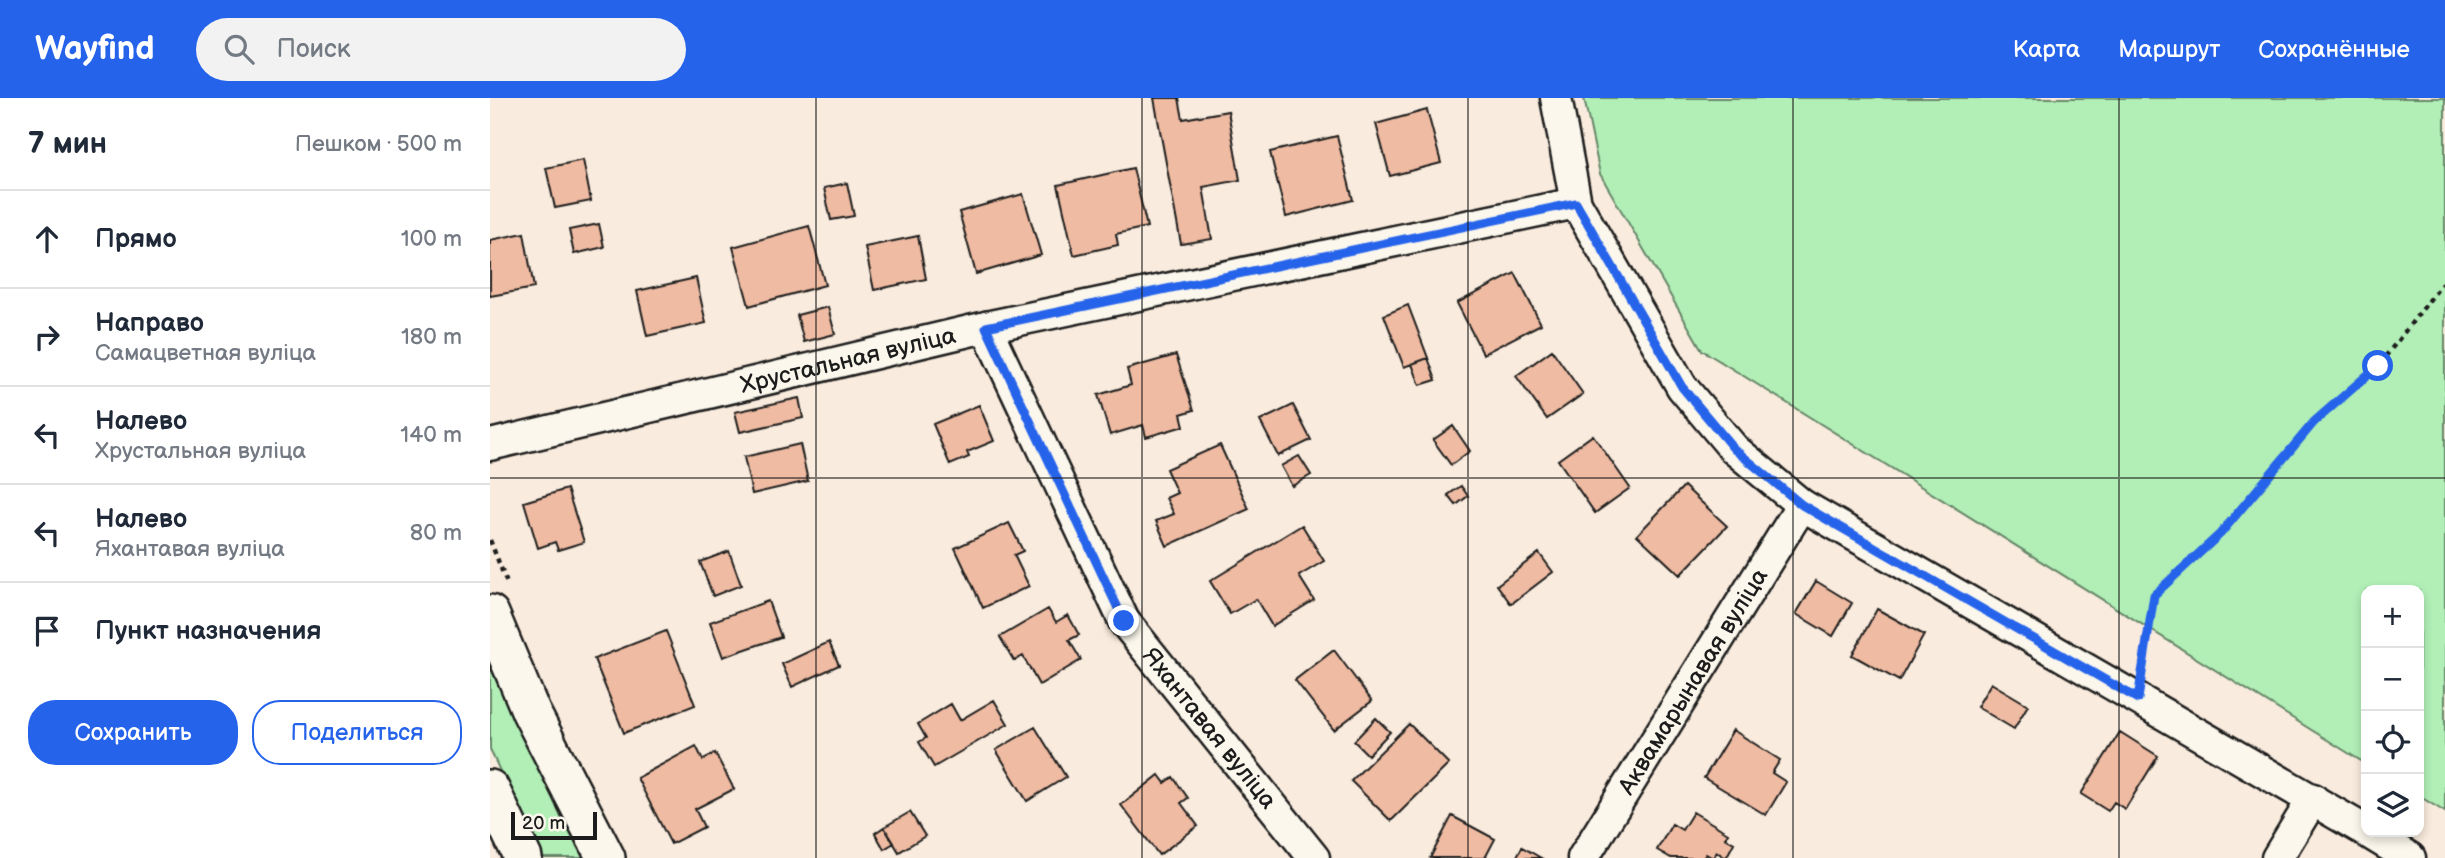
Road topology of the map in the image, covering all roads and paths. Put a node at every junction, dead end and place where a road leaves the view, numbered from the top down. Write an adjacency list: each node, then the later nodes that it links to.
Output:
1 (1556, 98): 2 (street)
2 (1576, 203): 4 (street, Хрустальная вуліца); 6 (street)
3 (2445, 280): 8 (path)
4 (986, 327): 5 (street, Хрустальная вуліца); 15 (street, Яхантавая вуліца)
5 (490, 445)
6 (1802, 505): 8 (street); 16 (street, Аквамарынавая вуліца)
7 (490, 614): 14 (street)
8 (2138, 699): 10 (street)
9 (490, 789): 13 (street)
10 (2312, 799): 11 (street); 17 (street)
11 (2361, 828)
12 (2375, 837): 18 (street)
13 (523, 858)
14 (606, 858)
15 (1314, 858)
16 (1583, 858)
17 (2277, 858)
18 (2410, 858)

